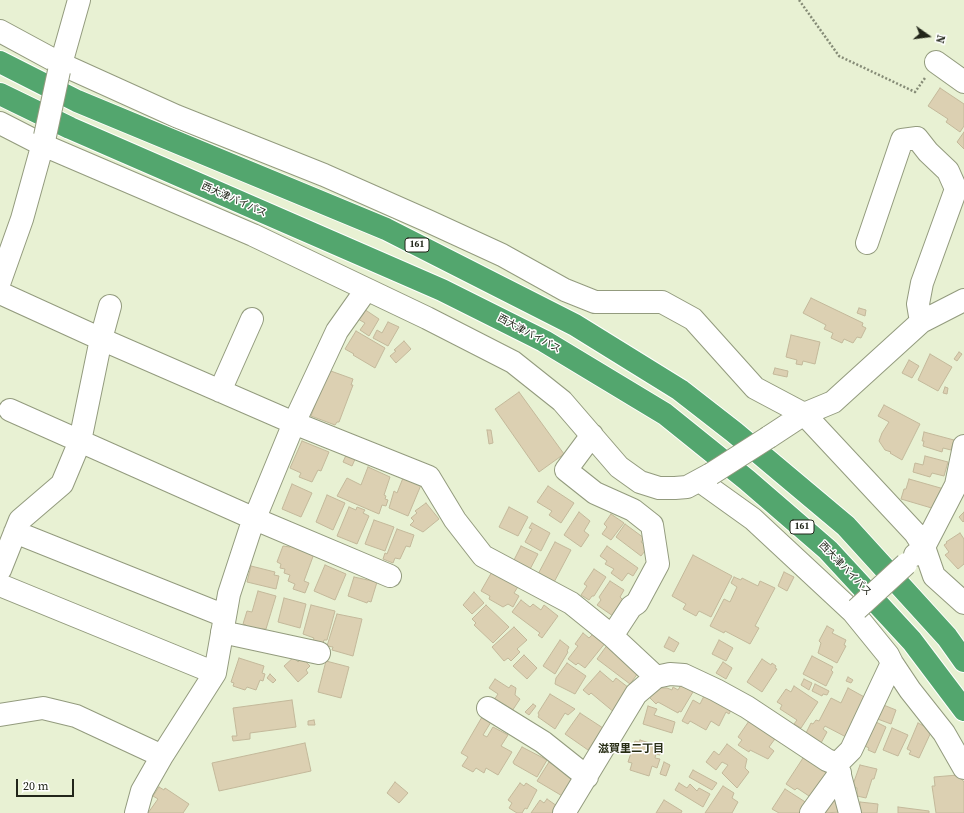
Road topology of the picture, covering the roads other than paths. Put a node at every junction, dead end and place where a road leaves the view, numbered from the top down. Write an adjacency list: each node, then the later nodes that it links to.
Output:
1 (79, 0): 5 (street)
2 (0, 31): 5 (street)
3 (0, 62): 39 (highway, 161)
4 (936, 62): 6 (street)
5 (60, 67): 9 (street, bridge); 21 (street)
6 (964, 82)
7 (0, 94): 44 (highway, 西大津バイパス / 161)
8 (0, 123): 9 (street)
9 (44, 141): 11 (street); 12 (street)
10 (867, 243): 17 (street)
11 (0, 281)
12 (366, 290): 22 (street); 23 (street)
13 (0, 293): 18 (street)
14 (964, 300): 17 (street)
15 (110, 306): 18 (street)
16 (252, 319): 19 (street)
17 (921, 322): 21 (street)
18 (101, 339): 19 (street); 24 (street)
19 (220, 391): 22 (street)
20 (10, 410): 24 (street)
21 (804, 414): 26 (street, bridge); 30 (street)
22 (294, 423): 28 (street); 37 (street)
23 (592, 435): 26 (street); 37 (street)
24 (80, 441): 28 (street); 29 (street)
25 (964, 446): 27 (street)
26 (706, 478): 35 (street)
27 (956, 494): 30 (street)
28 (254, 518): 32 (street); 36 (street)
29 (15, 532): 31 (street); 36 (street)
30 (924, 547): 34 (street); 35 (street, bridge)
31 (0, 570)
32 (390, 576)
33 (0, 585): 41 (street)
34 (964, 603)
35 (855, 611): 40 (street)
36 (223, 624): 38 (street); 41 (street)
37 (612, 636): 42 (street)
38 (319, 653)
39 (964, 661)
40 (892, 664): 47 (street); 48 (street)
41 (215, 674): 46 (street)
42 (656, 677): 48 (street); 49 (street)
43 (488, 708): 49 (street)
44 (964, 710)
45 (0, 714): 46 (street)
46 (162, 756): 50 (street)
47 (964, 768)
48 (839, 769): 52 (street); 53 (street)
49 (587, 777): 51 (street)
50 (136, 813)
51 (564, 813)
52 (812, 813)
53 (850, 813)

